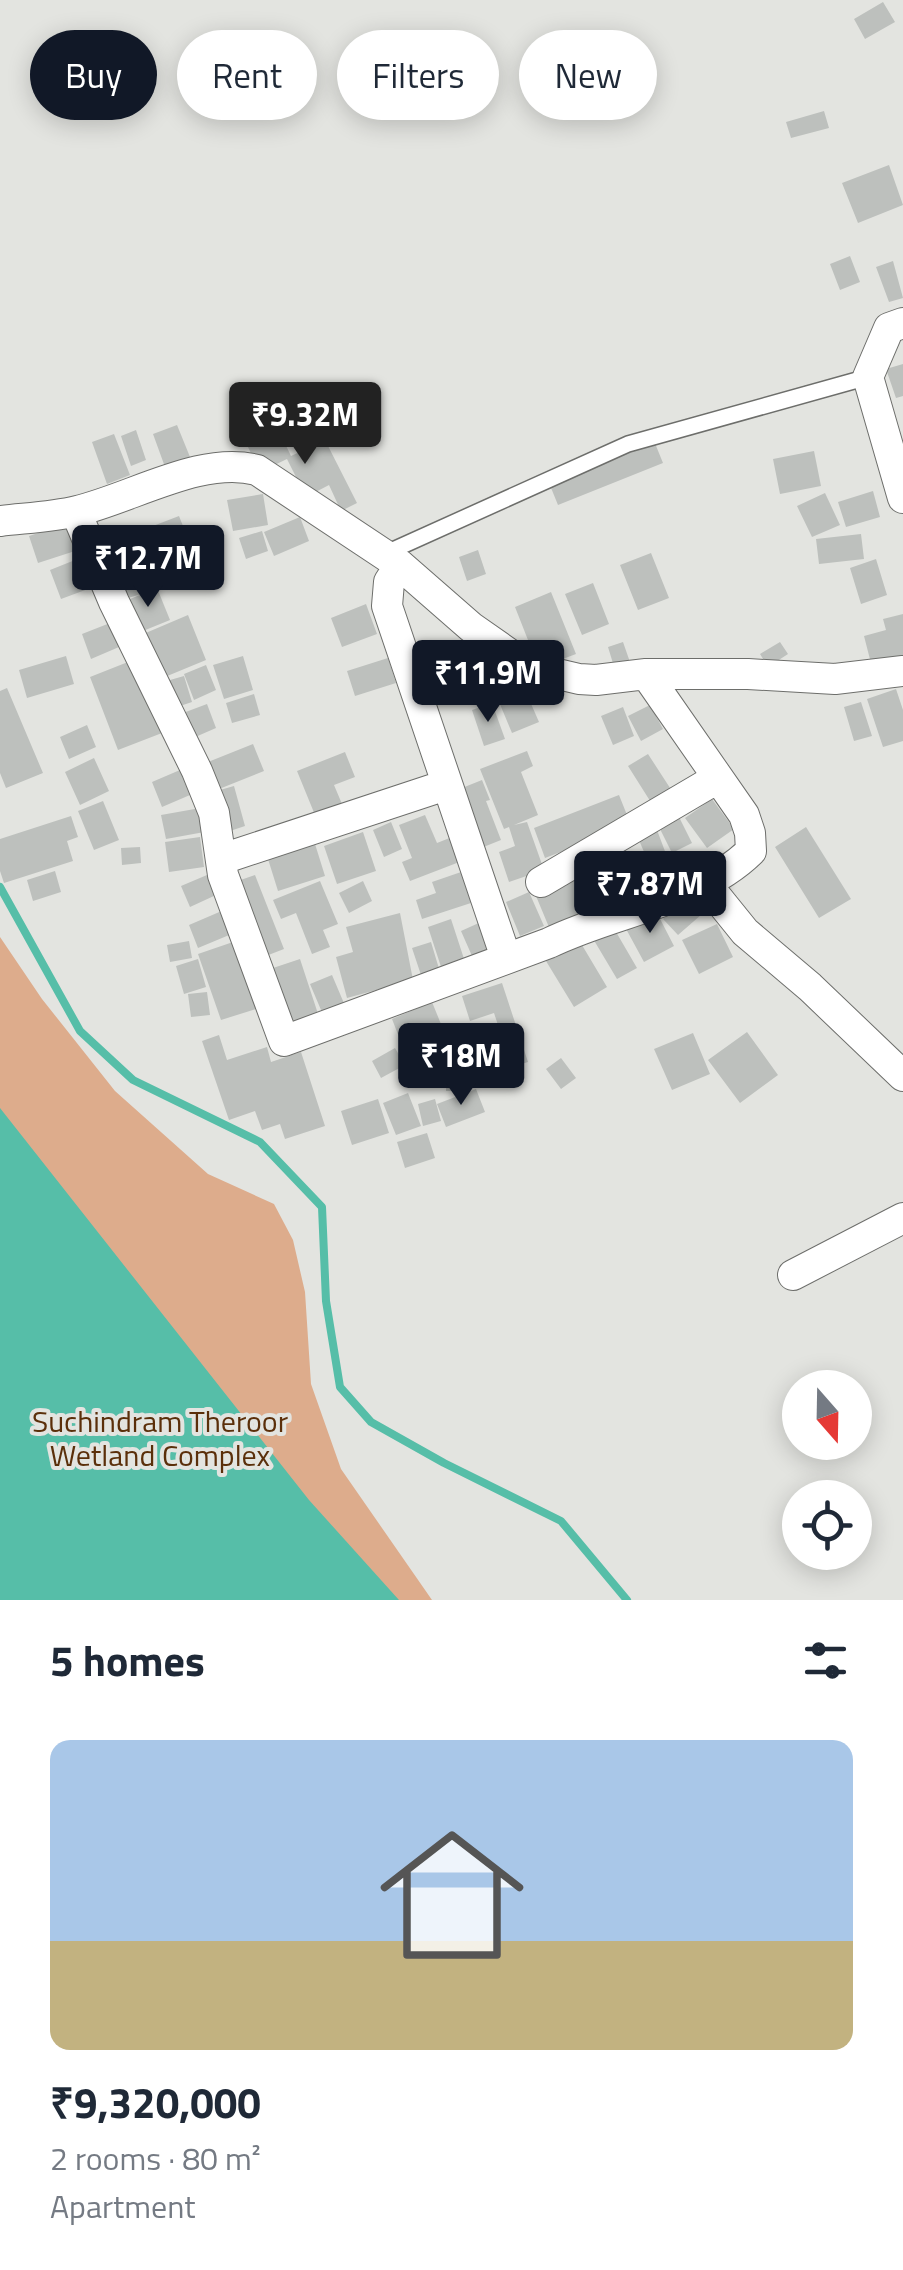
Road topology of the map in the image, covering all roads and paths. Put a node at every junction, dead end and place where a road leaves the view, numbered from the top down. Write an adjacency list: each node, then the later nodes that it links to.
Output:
1 (903, 323): 2 (street)
2 (868, 377): 3 (street); 6 (lane)
3 (903, 498)
4 (76, 512): 5 (street); 6 (street); 11 (street)
5 (0, 521)
6 (392, 560): 8 (street); 10 (street)
7 (903, 671): 8 (street)
8 (646, 674): 9 (street)
9 (716, 779): 12 (street); 13 (street)
10 (446, 784): 11 (street); 14 (street)
11 (222, 858): 14 (street)
12 (540, 882)
13 (707, 885): 14 (street); 15 (street)
14 (506, 958)
15 (903, 1076)
16 (903, 1218): 17 (street)
17 (793, 1275)

